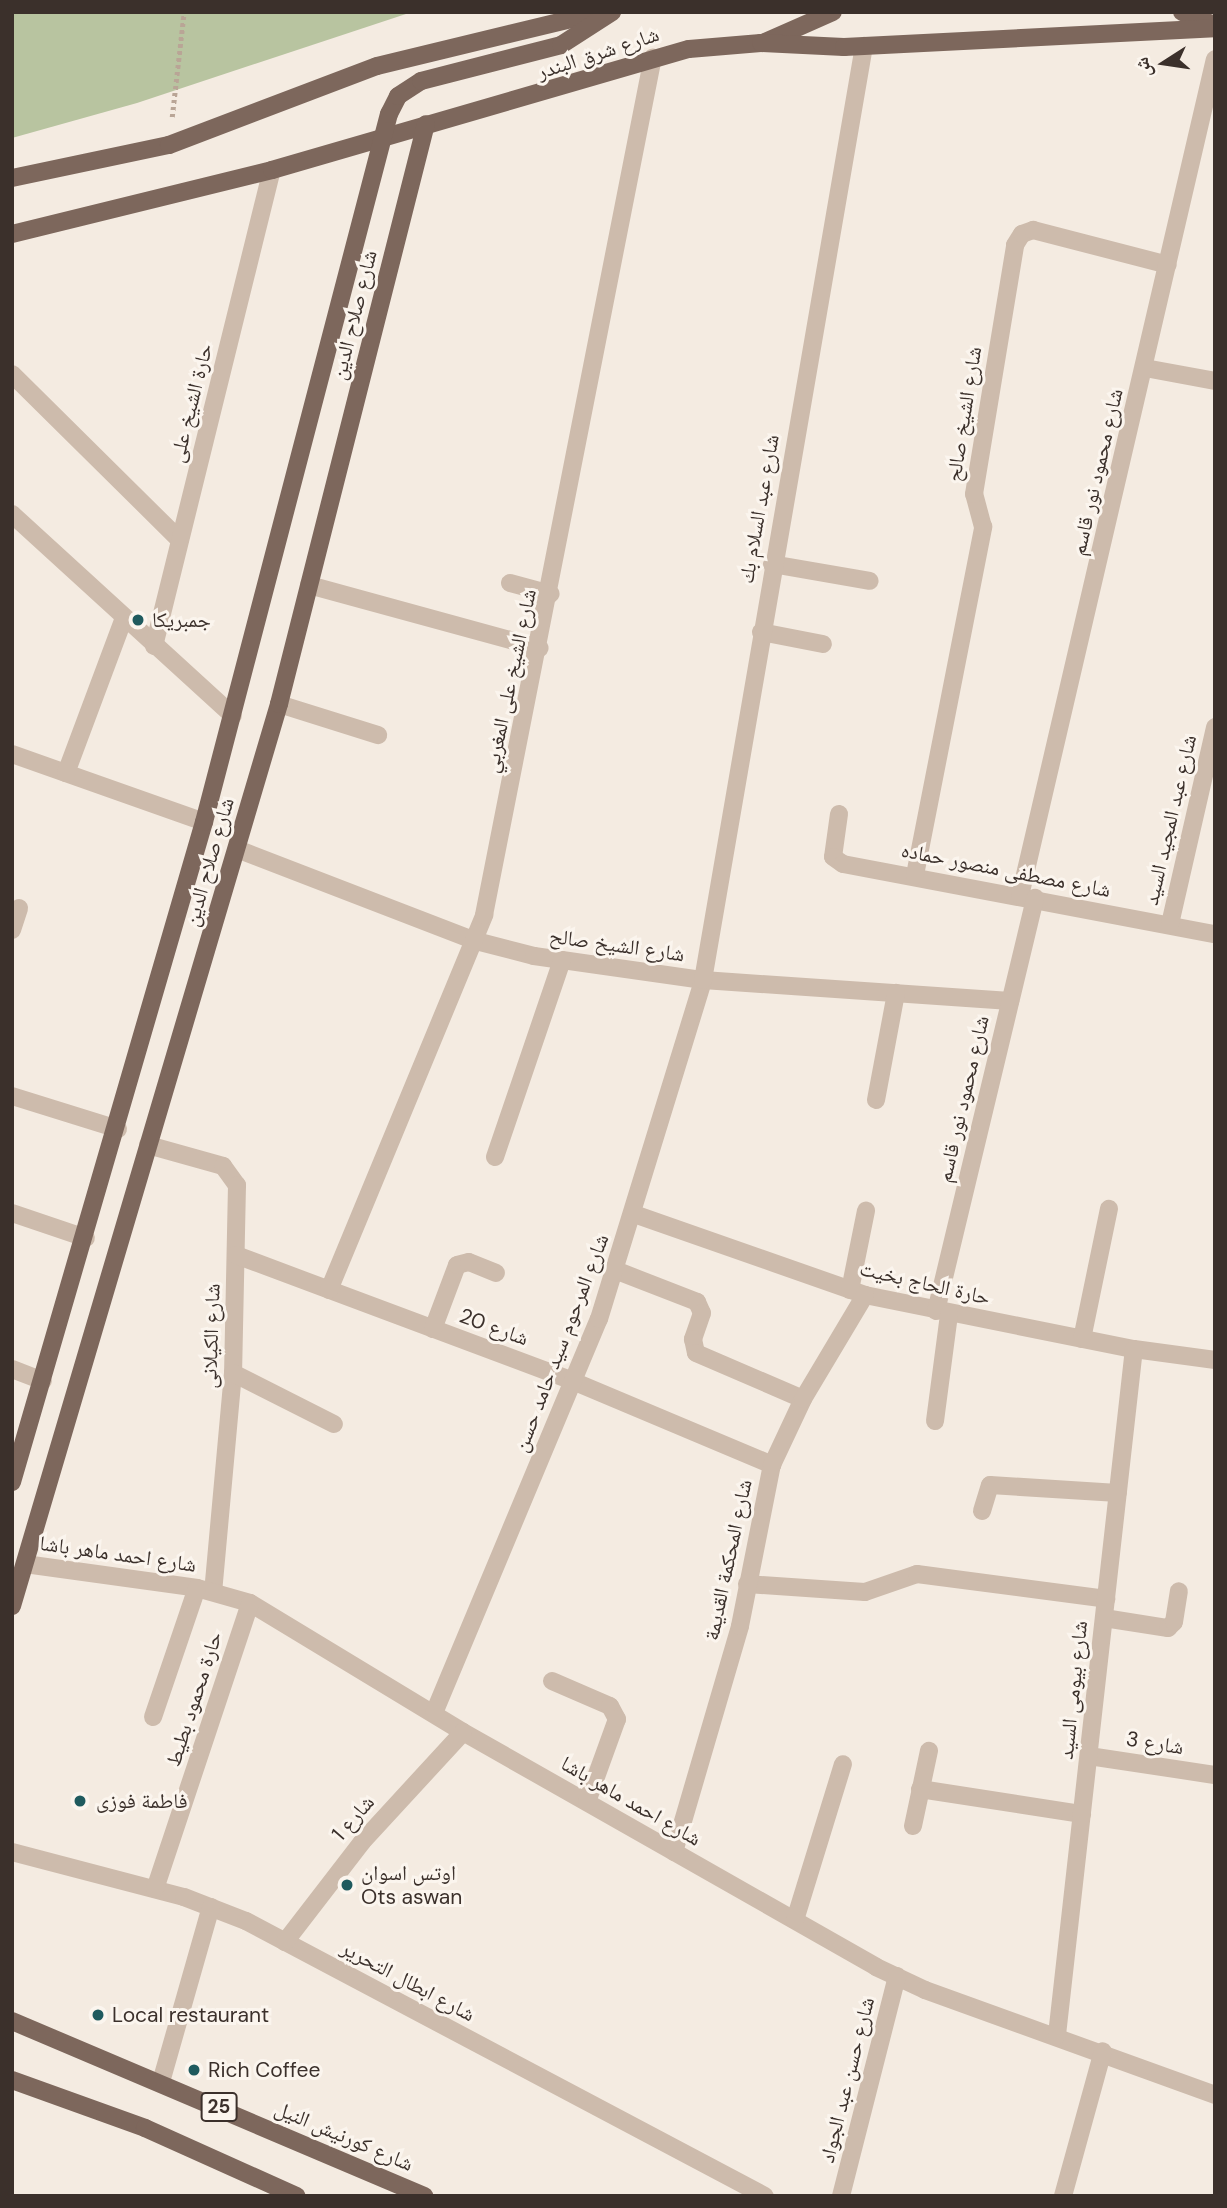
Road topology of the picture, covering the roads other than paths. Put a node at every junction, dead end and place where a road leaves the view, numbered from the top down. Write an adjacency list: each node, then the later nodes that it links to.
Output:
1 (601, 12): 13 (main road, شارع شرق البندر)
2 (612, 12): 11 (main road, شارع صلاح الدين)
3 (833, 12): 6 (main road)
4 (1182, 12): 5 (main road)
5 (1215, 27): 7 (main road, شارع شرق البندر)
6 (761, 43): 7 (main road, شارع شرق البندر); 8 (main road, شارع شرق البندر)
7 (864, 46): 21 (street, شارع عبد السلام بك)
8 (653, 57): 10 (main road, شارع شرق البندر); 25 (street, شارع الشيخ على المغربي)
9 (1215, 59): 15 (street, شارع محمود نور قاسم)
10 (426, 124): 11 (main road, شارع شرق البندر); 24 (main road, شارع صلاح الدين)
11 (381, 137): 12 (main road, شارع شرق البندر); 32 (main road, شارع صلاح الدين)
12 (272, 170): 14 (main road, شارع شرق البندر); 20 (street, حارة الشيخ على)
13 (12, 178)
14 (12, 234)
15 (1168, 265): 16 (street, شارع محمود نور قاسم); 40 (street, شارع الشيخ صالح)
16 (1145, 368): 18 (street); 41 (street, شارع محمود نور قاسم)
17 (12, 374): 20 (street)
18 (1215, 381)
19 (12, 514): 26 (street)
20 (180, 540): 29 (street, حارة الشيخ على)
21 (772, 564): 22 (street); 27 (street, شارع عبد السلام بك)
22 (870, 581)
23 (510, 583): 25 (street)
24 (309, 585): 30 (street); 31 (main road, شارع صلاح الدين)
25 (551, 594): 30 (street, شارع الشيخ على المغربي)
26 (124, 618): 29 (street); 36 (street)
27 (761, 632): 28 (street); 48 (street, شارع عبد السلام بك)
28 (823, 644)
29 (154, 646): 32 (street)
30 (540, 648): 46 (street, شارع الشيخ على المغربي)
31 (279, 704): 34 (street); 39 (main road, شارع صلاح الدين)
32 (233, 716): 38 (main road, شارع صلاح الدين)
33 (1215, 727): 43 (street, شارع عبد المجيد السيد)
34 (378, 734)
35 (12, 754): 36 (street)
36 (66, 773): 38 (street)
37 (839, 814): 40 (street, شارع مصطفى منصور حماده)
38 (204, 822): 53 (main road, شارع صلاح الدين)
39 (237, 849): 46 (street, شارع الشيخ صالح); 54 (main road, شارع صلاح الدين)
40 (915, 875): 41 (street, شارع مصطفى منصور حماده)
41 (1028, 897): 43 (street, شارع مصطفى منصور حماده); 50 (street, شارع محمود نور قاسم)
42 (19, 908): 44 (street)
43 (1170, 924): 45 (street, شارع مصطفى منصور حماده)
44 (12, 930)
45 (1215, 934)
46 (476, 941): 47 (street, شارع الشيخ صالح); 64 (street, شارع الشيخ على المغربي)
47 (562, 960): 48 (street, شارع الشيخ صالح); 55 (street)
48 (704, 979): 49 (street, شارع الشيخ صالح); 59 (street, شارع المرحوم سيد حامد حسن)
49 (896, 993): 50 (street, شارع الشيخ صالح); 52 (street)
50 (1010, 1001): 66 (street, شارع محمود نور قاسم)
51 (12, 1096): 53 (street)
52 (876, 1100)
53 (118, 1129): 60 (main road, شارع صلاح الدين)
54 (148, 1145): 61 (street, شارع الكيلانى); 82 (main road, شارع صلاح الدين)
55 (495, 1157)
56 (1109, 1209): 68 (street)
57 (866, 1211): 65 (street, شارع المحكمة القديمة)
58 (12, 1213): 60 (street)
59 (634, 1214): 62 (street, شارع المرحوم سيد حامد حسن); 65 (street, حارة الحاج بخيت)
60 (86, 1238): 73 (main road, شارع صلاح الدين)
61 (236, 1255): 64 (street, شارع 20); 72 (street, شارع الكيلانى)
62 (615, 1270): 74 (street, شارع المرحوم سيد حامد حسن); 75 (street)
63 (496, 1273): 67 (street)
64 (329, 1290): 67 (street, شارع 20)
65 (858, 1292): 66 (street, حارة الحاج بخيت); 75 (street, شارع المحكمة القديمة)
66 (943, 1313): 68 (street, حارة الحاج بخيت); 76 (street, شارع محمود نور قاسم)
67 (433, 1329): 74 (street, شارع 20)
68 (1082, 1339): 69 (street, حارة الحاج بخيت)
69 (1134, 1349): 70 (street, حارة الحاج بخيت); 80 (street, شارع بيومى السيد)
70 (1215, 1360)
71 (12, 1369): 73 (street)
72 (233, 1373): 77 (street); 84 (street, شارع الكيلانى)
73 (43, 1381): 79 (main road, شارع صلاح الدين)
74 (575, 1382): 78 (street, شارع 20); 91 (street, شارع المرحوم سيد حامد حسن)
75 (803, 1399): 78 (street, شارع المحكمة القديمة)
76 (935, 1421)
77 (334, 1424)
78 (772, 1465): 83 (street, شارع المحكمة القديمة)
79 (12, 1482)
80 (1118, 1493): 81 (street); 86 (street, شارع بيومى السيد)
81 (982, 1511)
82 (25, 1564): 84 (street, شارع احمد ماهر باشا); 88 (main road, شارع صلاح الدين)
83 (747, 1584): 86 (street); 103 (street, شارع المحكمة القديمة)
84 (205, 1589): 87 (street, شارع احمد ماهر باشا); 92 (street, شارع الكيلانى)
85 (1179, 1591): 89 (street)
86 (1106, 1599): 89 (street, شارع بيومى السيد)
87 (250, 1603): 91 (street, شارع احمد ماهر باشا); 104 (street, حارة محمود بطيط)
88 (12, 1606)
89 (1104, 1618): 95 (street, شارع بيومى السيد)
90 (552, 1681): 99 (street)
91 (434, 1713): 93 (street, شارع احمد ماهر باشا)
92 (153, 1717)
93 (463, 1732): 99 (street, شارع احمد ماهر باشا); 107 (street, شارع 1)
94 (929, 1751): 98 (street)
95 (1089, 1756): 97 (street, شارع 3); 100 (street, شارع بيومى السيد)
96 (843, 1764): 106 (street)
97 (1215, 1775)
98 (920, 1788): 100 (street); 101 (street)
99 (587, 1802): 103 (street, شارع احمد ماهر باشا)
100 (1082, 1814): 110 (street, شارع بيومى السيد)
101 (912, 1826)
102 (12, 1852): 104 (street, شارع ابطال التحرير)
103 (674, 1852): 106 (street, شارع احمد ماهر باشا)
104 (155, 1889): 105 (street, شارع ابطال التحرير)
105 (211, 1907): 107 (street, شارع ابطال التحرير); 113 (street)
106 (795, 1920): 108 (street, شارع احمد ماهر باشا)
107 (285, 1942): 117 (street, شارع ابطال التحرير)
108 (897, 1976): 110 (street, شارع احمد ماهر باشا); 118 (street, شارع حسن عبد الجواد)
109 (12, 2021): 113 (main road, شارع كورنيش النيل / 25)
110 (1058, 2035): 111 (street, شارع احمد ماهر باشا)
111 (1103, 2050): 114 (street, شارع احمد ماهر باشا); 119 (street)
112 (12, 2080): 115 (main road, 25)
113 (161, 2082): 116 (main road, شارع كورنيش النيل / 25)
114 (1215, 2095)
115 (296, 2196)
116 (424, 2196)
117 (765, 2196)
118 (841, 2196)
119 (1063, 2196)

